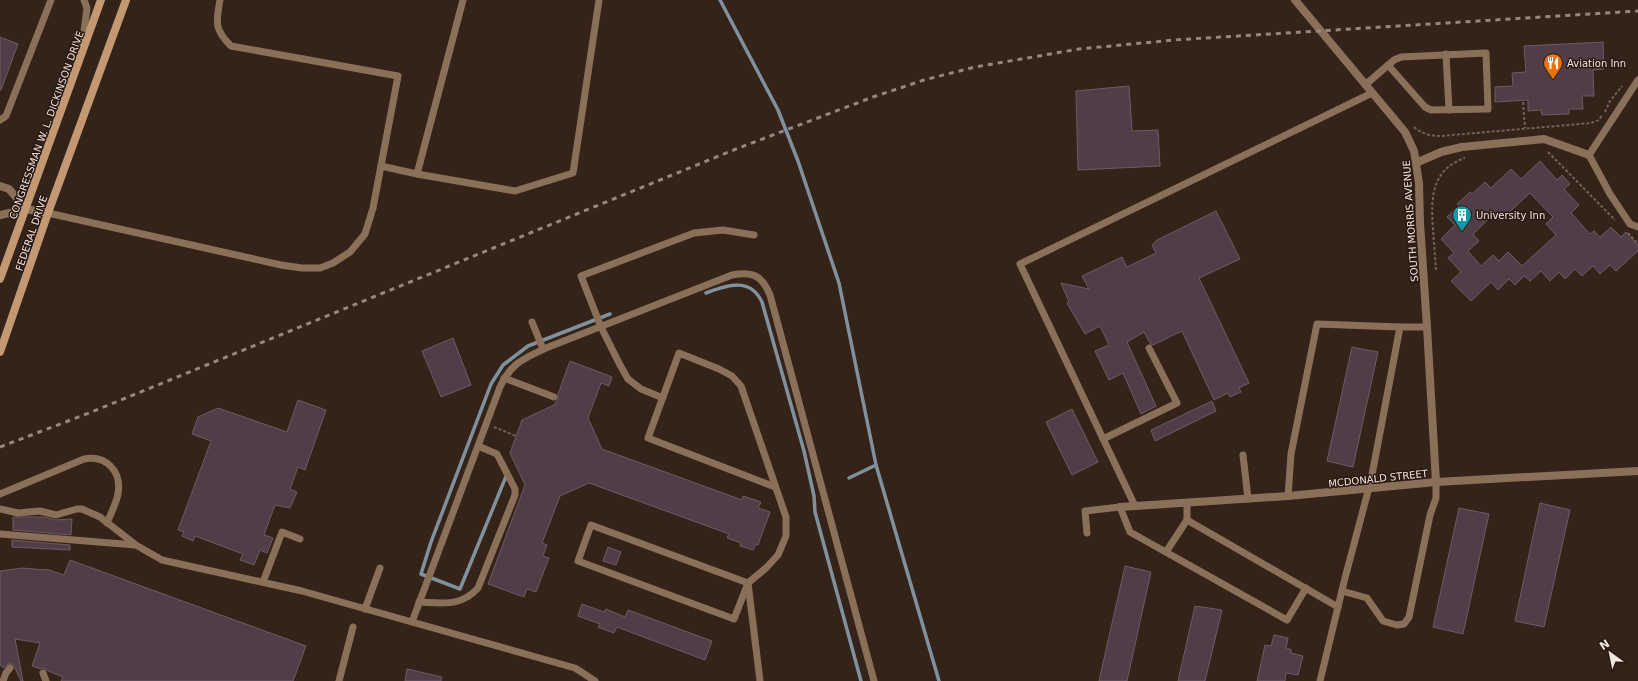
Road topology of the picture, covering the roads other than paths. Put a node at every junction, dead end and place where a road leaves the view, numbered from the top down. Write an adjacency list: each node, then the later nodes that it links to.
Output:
1 (51, 0): 16 (lane)
2 (84, 0): 10 (lane)
3 (102, 0): 10 (main road, CONGRESSMAN W. L. DICKINSON DRIVE)
4 (126, 0): 23 (main road, FEDERAL DRIVE)
5 (220, 0): 19 (lane)
6 (463, 0): 20 (lane)
7 (599, 0): 20 (lane)
8 (1295, 0): 13 (street, SOUTH MORRIS AVENUE)
9 (1446, 54): 11 (lane); 15 (lane); 15 (lane)
10 (80, 62): 22 (main road, CONGRESSMAN W. L. DICKINSON DRIVE)
11 (1388, 65): 13 (lane); 15 (lane)
12 (1638, 80): 17 (lane)
13 (1365, 85): 14 (street, SOUTH MORRIS AVENUE)
14 (1372, 93): 18 (street, SOUTH MORRIS AVENUE); 38 (lane)
15 (1449, 110)
16 (0, 120)
17 (1589, 155): 18 (street); 25 (lane)
18 (1416, 163): 31 (street, SOUTH MORRIS AVENUE)
19 (381, 166): 20 (lane); 23 (lane)
20 (417, 174)
21 (0, 186): 22 (street)
22 (26, 209): 23 (street); 24 (street); 27 (main road, CONGRESSMAN W. L. DICKINSON DRIVE)
23 (48, 213): 34 (main road, FEDERAL DRIVE)
24 (0, 215)
25 (1638, 227)
26 (754, 235): 29 (lane)
27 (0, 279)
28 (532, 322): 33 (lane)
29 (601, 327): 33 (lane); 37 (lane); 76 (lane)
30 (1400, 327): 31 (lane); 44 (lane); 46 (lane)
31 (1428, 327): 42 (street, SOUTH MORRIS AVENUE)
32 (1150, 348): 38 (lane)
33 (543, 349): 35 (lane)
34 (0, 352)
35 (504, 378): 36 (lane); 39 (lane)
36 (554, 397)
37 (663, 398): 43 (lane); 43 (lane)
38 (1103, 439): 49 (lane)
39 (478, 446): 64 (lane); 64 (lane)
40 (1243, 455): 47 (lane)
41 (1638, 470): 42 (street, MCDONALD STREET)
42 (1436, 482): 44 (street, MCDONALD STREET); 63 (lane)
43 (775, 487): 61 (lane)
44 (1369, 489): 46 (street, MCDONALD STREET); 63 (lane)
45 (0, 494): 53 (lane)
46 (1288, 496): 47 (street, MCDONALD STREET)
47 (1248, 499): 48 (street, MCDONALD STREET)
48 (1187, 502): 49 (street, MCDONALD STREET); 52 (lane)
49 (1135, 506): 50 (street, MCDONALD STREET)
50 (1120, 507): 54 (lane); 58 (lane)
51 (0, 509): 53 (lane)
52 (1188, 520): 58 (lane); 62 (lane)
53 (107, 523): 57 (lane)
54 (1087, 533)
55 (0, 534): 57 (lane)
56 (300, 539): 60 (lane)
57 (136, 545): 60 (lane)
58 (1166, 552): 62 (lane)
59 (380, 568): 66 (lane)
60 (263, 582): 66 (lane)
61 (748, 582): 61 (lane); 75 (lane)
62 (1306, 588): 65 (lane)
63 (1342, 591): 65 (lane)
64 (419, 602): 67 (lane)
65 (1338, 607): 77 (lane)
66 (365, 609): 67 (lane)
67 (412, 622): 74 (lane)
68 (353, 628): 73 (lane)
69 (10, 668): 71 (lane)
70 (43, 674): 72 (lane)
71 (3, 681)
72 (46, 681)
73 (339, 681)
74 (595, 681)
75 (760, 681)
76 (874, 681)
77 (1320, 681)

